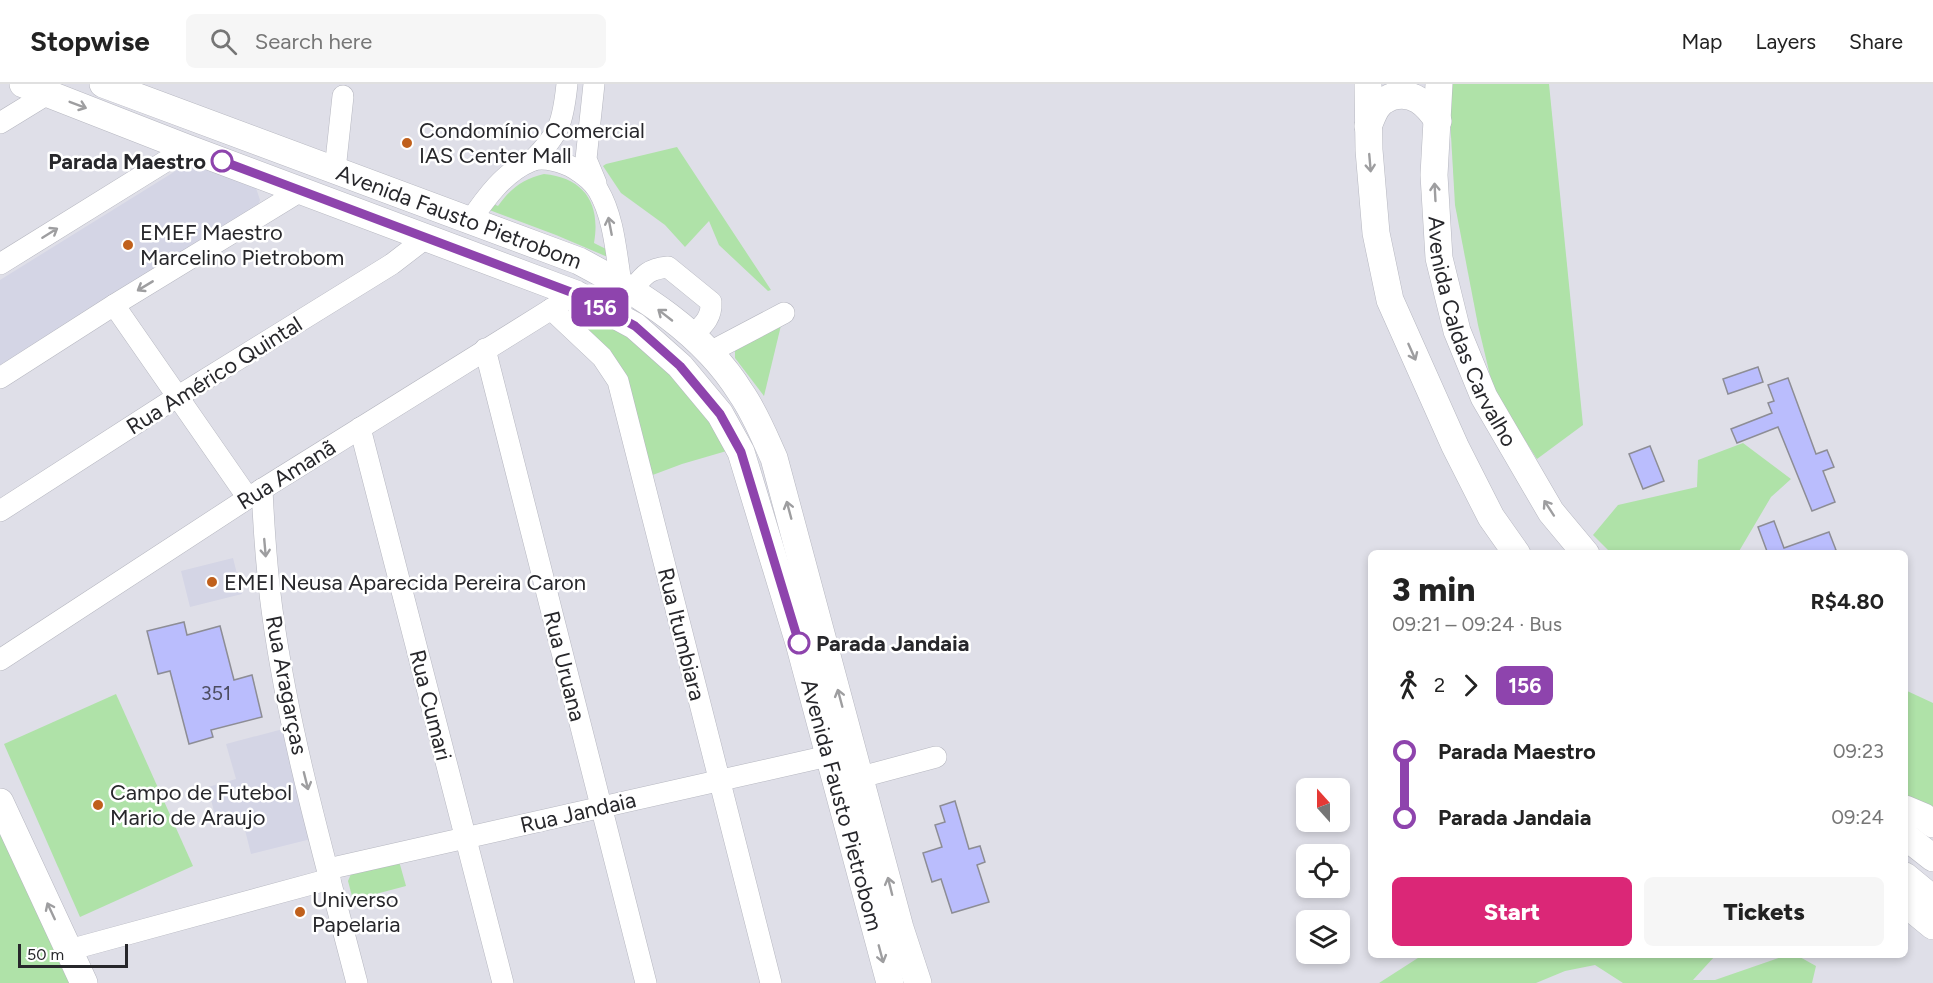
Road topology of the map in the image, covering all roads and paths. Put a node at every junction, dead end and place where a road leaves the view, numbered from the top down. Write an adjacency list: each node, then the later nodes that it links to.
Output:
1 (23, 84): 7 (main road, Avenida Fausto Pietrobom)
2 (102, 84): 14 (main road, Avenida Fausto Pietrobom)
3 (567, 84): 13 (street)
4 (594, 84): 15 (street)
5 (1368, 84): 11 (main road)
6 (1439, 84): 9 (main road, Avenida Caldas Carvalho)
7 (49, 93): 10 (street); 12 (main road, Avenida Fausto Pietrobom, one-way to 12)
8 (343, 96): 14 (street)
9 (1438, 121): 11 (main road); 33 (main road, Avenida Caldas Carvalho, one-way to 9)
10 (0, 123)
11 (1368, 126): 32 (main road, one-way to 32)
12 (187, 148): 16 (main road, Avenida Fausto Pietrobom); 19 (street, one-way to 12)
13 (532, 160): 15 (street); 17 (street)
14 (335, 170): 17 (main road, Avenida Fausto Pietrobom)
15 (598, 189): 20 (street, one-way to 15)
16 (302, 190): 18 (main road, Avenida Fausto Pietrobom); 22 (street, one-way to 22)
17 (470, 221): 20 (main road, Avenida Fausto Pietrobom)
18 (427, 237): 21 (main road, Avenida Fausto Pietrobom); 28 (street, Rua Américo Quintal)
19 (0, 264)
20 (627, 287): 25 (main road, Avenida Fausto Pietrobom, one-way to 20); 25 (street)
21 (576, 294): 23 (street, Rua Amanã); 35 (main road, Avenida Fausto Pietrobom)
22 (114, 305): 27 (street); 28 (street)
23 (551, 309): 26 (street, Rua Amanã); 38 (street, Rua Itumbiara)
24 (784, 313): 25 (street)
25 (701, 344): 37 (main road, Avenida Fausto Pietrobom, one-way to 25)
26 (485, 349): 29 (street, Rua Amanã); 40 (street, Rua Uruana)
27 (0, 378)
28 (177, 397): 30 (street); 31 (street, Rua Américo Quintal)
29 (360, 428): 30 (street, Rua Amanã); 43 (street, Rua Cumari)
30 (255, 494): 34 (street, Rua Amanã); 46 (street, Rua Aragarças, one-way to 46)
31 (0, 511)
32 (1514, 550)
33 (1583, 550)
34 (0, 660)
35 (828, 756): 38 (street, Rua Jandaia); 57 (main road, Avenida Fausto Pietrobom, one-way to 57)
36 (936, 757): 37 (street)
37 (861, 777): 58 (main road, Avenida Fausto Pietrobom, one-way to 37)
38 (719, 780): 40 (street, Rua Jandaia); 56 (street, Rua Itumbiara)
39 (0, 802): 51 (main road, one-way to 39)
40 (600, 807): 43 (street, Rua Jandaia); 55 (street, Rua Uruana)
41 (1908, 810): 42 (main road)
42 (1933, 824)
43 (465, 838): 46 (street, Rua Jandaia); 54 (street, Rua Cumari)
44 (1908, 838): 45 (main road)
45 (1933, 858)
46 (329, 874): 51 (street, Rua Jandaia); 53 (street, Rua Aragarças)
47 (1908, 878): 48 (main road)
48 (1933, 899)
49 (1908, 905): 50 (main road)
50 (1933, 926)
51 (69, 950): 52 (main road)
52 (84, 983)
53 (357, 983)
54 (502, 983)
55 (646, 983)
56 (771, 983)
57 (890, 983)
58 (918, 983)

